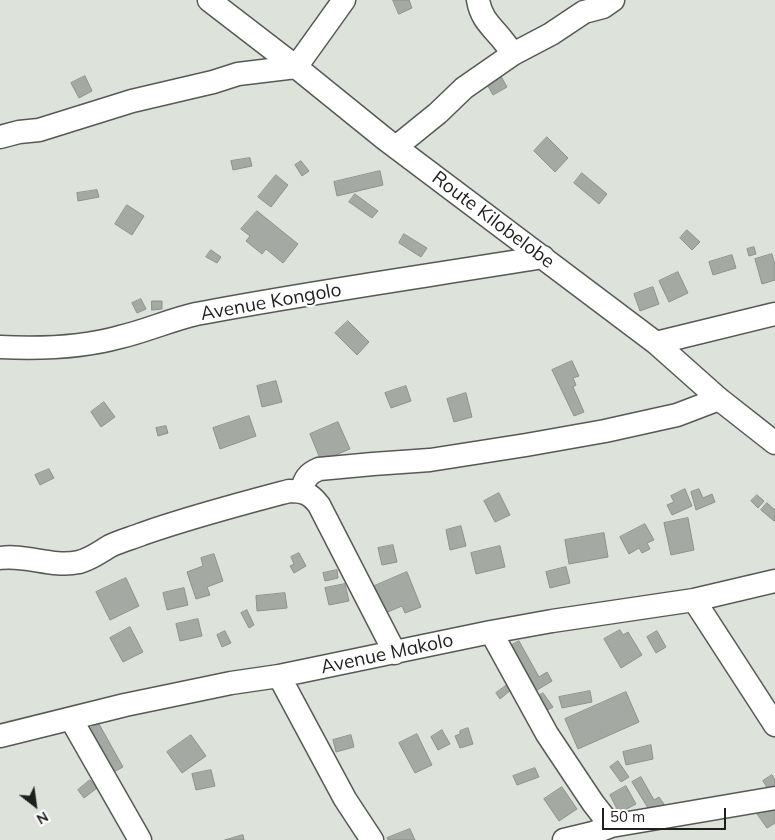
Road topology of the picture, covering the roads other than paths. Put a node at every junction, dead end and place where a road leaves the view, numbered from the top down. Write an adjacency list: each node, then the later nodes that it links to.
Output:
1 (210, 0): 6 (street, Route Kilobelobe)
2 (344, 0): 6 (street)
3 (478, 0): 5 (street)
4 (613, 0): 5 (street)
5 (514, 54): 8 (street)
6 (296, 67): 7 (street); 8 (street, Route Kilobelobe)
7 (0, 137)
8 (396, 147): 9 (street, Route Kilobelobe)
9 (543, 257): 11 (street, Route Kilobelobe); 12 (street, Avenue Kongolo)
10 (775, 314): 11 (street)
11 (656, 343): 13 (street, Route Kilobelobe)
12 (0, 348)
13 (720, 399): 14 (street, Route Kilobelobe); 15 (street)
14 (775, 443)
15 (301, 491): 16 (street); 20 (street)
16 (0, 558)
17 (775, 582): 18 (street, Avenue Makolo)
18 (694, 600): 19 (street, Avenue Makolo); 23 (street)
19 (491, 632): 20 (street, Avenue Makolo); 26 (street)
20 (395, 653): 21 (street, Avenue Makolo)
21 (279, 676): 22 (street, Avenue Makolo); 28 (street)
22 (71, 718): 24 (street, Avenue Makolo); 27 (street)
23 (775, 725)
24 (0, 736)
25 (775, 798): 26 (street)
26 (601, 833): 29 (street)
27 (140, 840)
28 (372, 840)
29 (564, 840)

